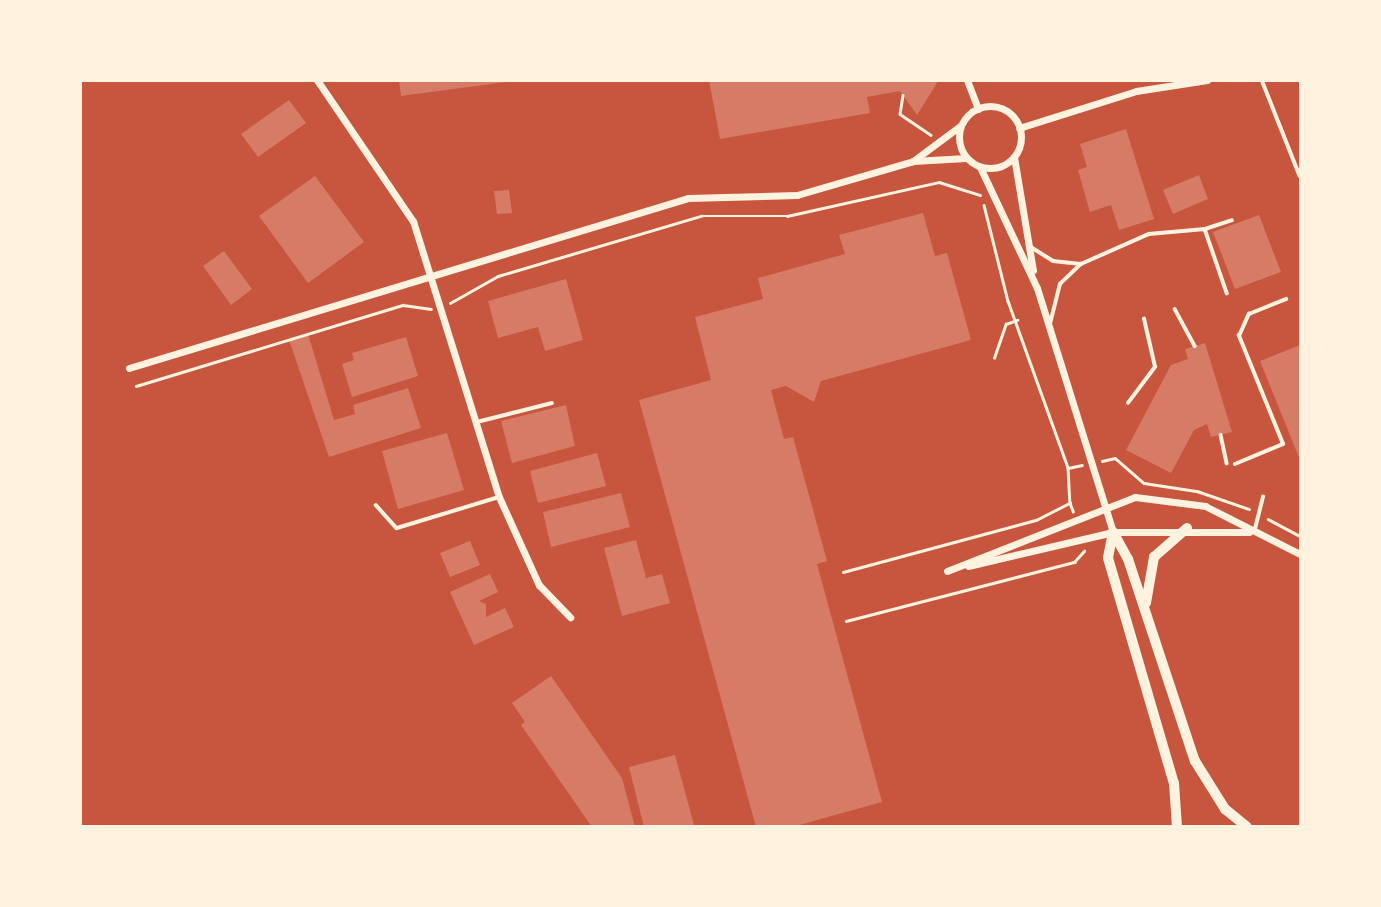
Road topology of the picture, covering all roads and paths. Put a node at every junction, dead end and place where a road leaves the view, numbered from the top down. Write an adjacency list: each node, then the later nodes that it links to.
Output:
1 (317, 80): 19 (street)
2 (967, 80): 6 (street)
3 (1207, 80): 9 (street)
4 (1262, 80): 14 (lane)
5 (903, 95): 7 (path)
6 (978, 109): 8 (street); 9 (street)
7 (900, 114)
8 (961, 126): 11 (street); 12 (street)
9 (1019, 128): 10 (street)
10 (1014, 157): 13 (street); 17 (street)
11 (966, 158): 12 (street); 13 (street)
12 (913, 161): 19 (street)
13 (980, 167): 20 (street)
14 (1300, 176)
15 (1232, 220): 16 (lane)
16 (1205, 229): 18 (lane); 21 (lane)
17 (1027, 244): 18 (lane); 20 (street)
18 (1081, 264): 27 (lane)
19 (434, 277): 23 (street); 30 (street)
20 (1037, 288): 27 (street)
21 (1227, 293)
22 (1286, 299): 37 (lane)
23 (442, 305): 26 (path); 31 (path); 34 (street)
24 (1175, 309): 28 (lane)
25 (1144, 319): 33 (lane)
26 (1017, 320): 29 (path); 40 (path)
27 (1050, 324): 42 (street)
28 (1195, 346)
29 (994, 358)
30 (129, 368)
31 (136, 386)
32 (552, 402): 34 (lane)
33 (1128, 403)
34 (477, 422): 38 (street)
35 (1221, 435): 36 (lane)
36 (1227, 463)
37 (1235, 464)
38 (499, 497): 41 (lane); 51 (street)
39 (1263, 497): 45 (lane)
40 (1070, 503)
41 (376, 505)
42 (1105, 506): 44 (street); 44 (street); 45 (street)
43 (1187, 528): 44 (street); 45 (street); 50 (highway)
44 (1113, 532): 50 (highway); 53 (highway)
45 (1253, 532): 47 (street)
46 (940, 544): 48 (path)
47 (1300, 554)
48 (843, 572)
49 (953, 594): 52 (path)
50 (1145, 609): 54 (highway)
51 (570, 617)
52 (846, 621)
53 (1177, 827)
54 (1247, 827)

